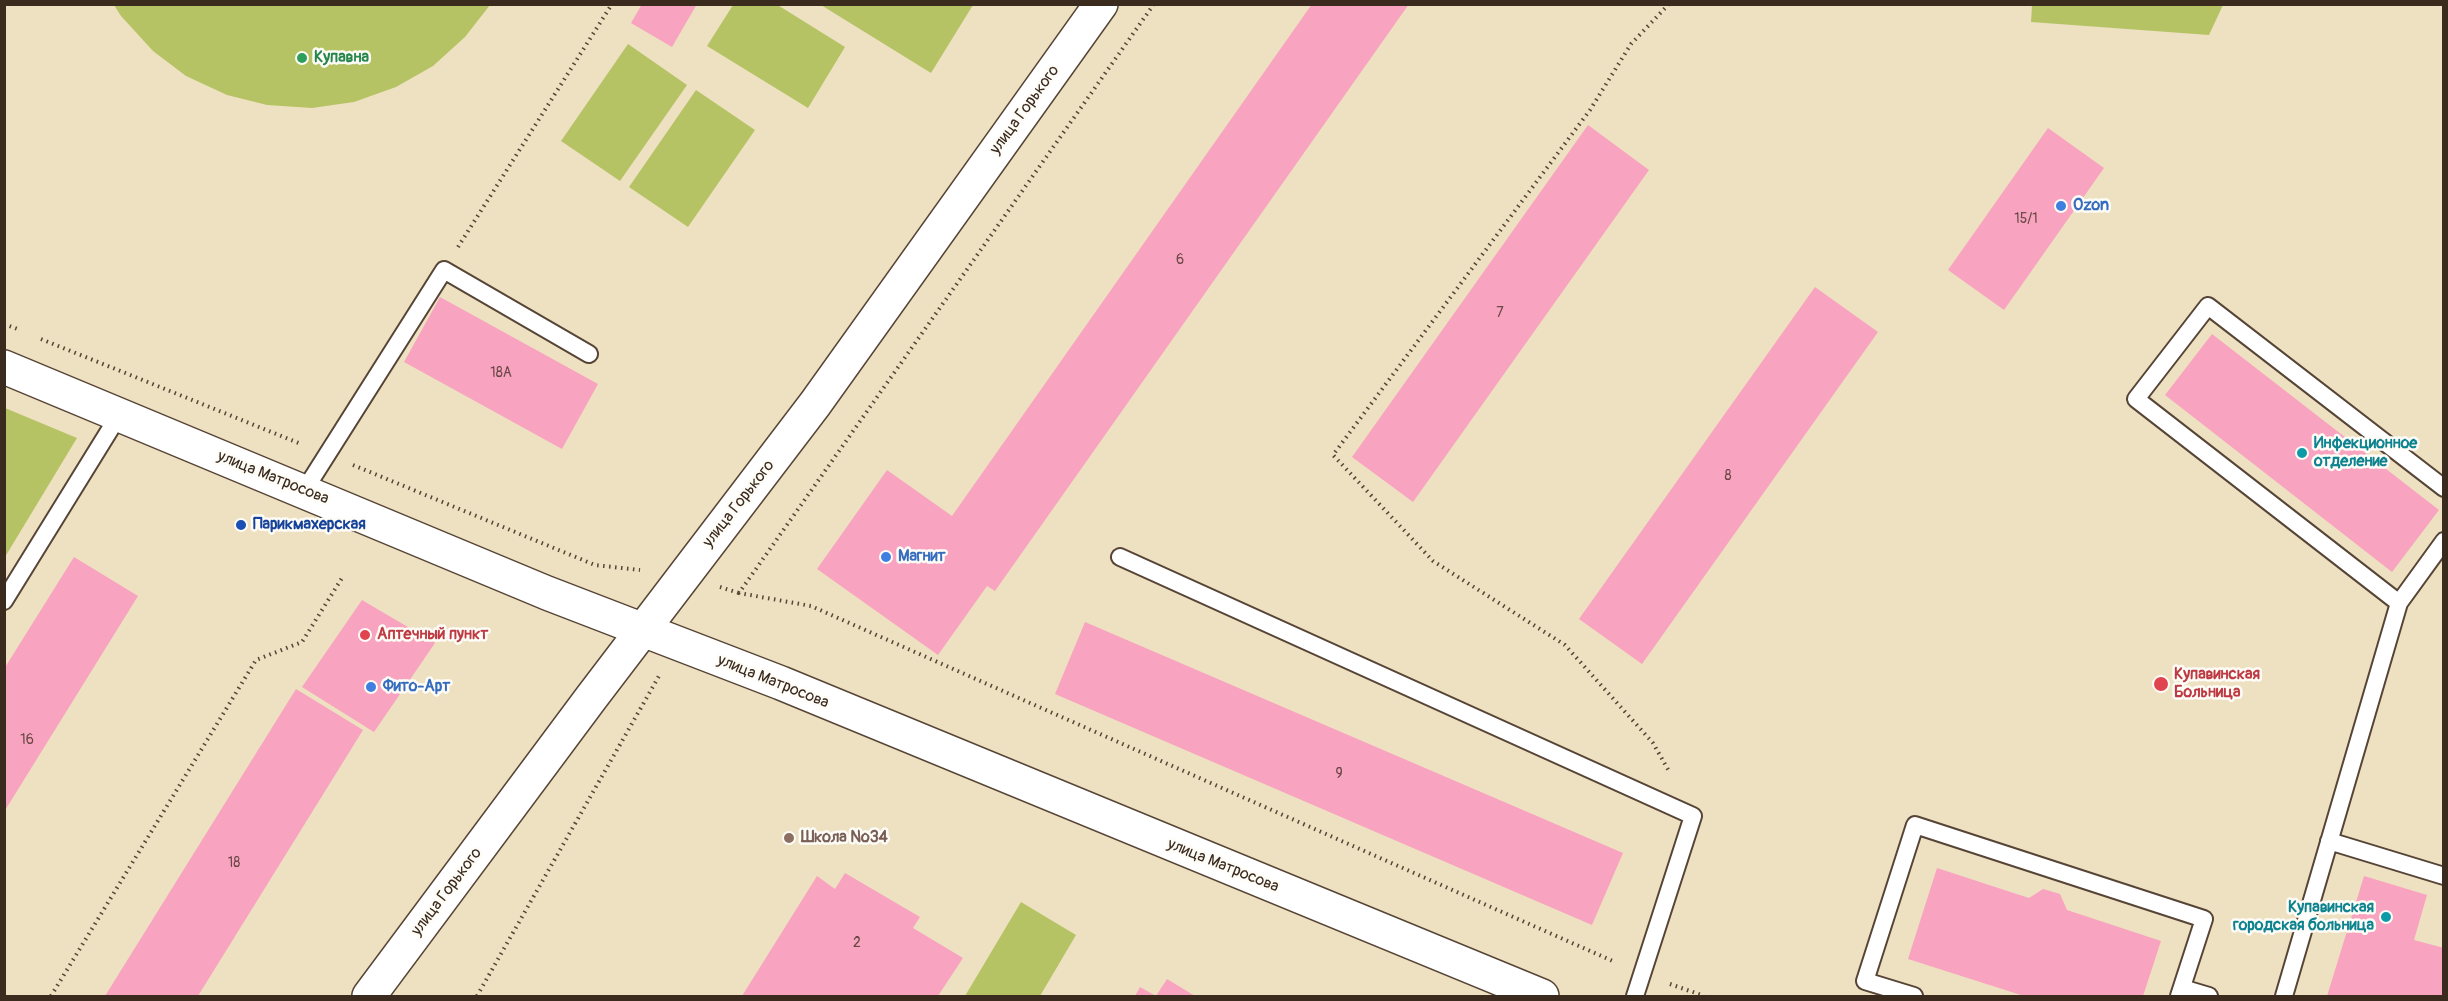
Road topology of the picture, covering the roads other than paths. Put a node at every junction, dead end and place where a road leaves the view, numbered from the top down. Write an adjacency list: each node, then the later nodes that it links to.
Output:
1 (1101, 4): 11 (street, улица Горького)
2 (589, 354): 6 (lane)
3 (4, 367): 4 (street, улица Матросова)
4 (120, 415): 6 (street, улица Матросова); 9 (lane)
5 (2444, 488): 10 (lane)
6 (304, 491): 11 (street, улица Матросова)
7 (2444, 541): 10 (lane)
8 (1120, 557): 17 (lane)
9 (4, 601)
10 (2399, 603): 12 (lane)
11 (643, 629): 15 (street, улица Горького); 16 (street, улица Матросова)
12 (2329, 841): 13 (lane); 20 (lane)
13 (2444, 876)
14 (2180, 992): 18 (lane); 19 (lane)
15 (369, 996)
16 (1542, 996)
17 (1635, 996)
18 (1914, 996)
19 (2209, 996)
20 (2284, 996)

